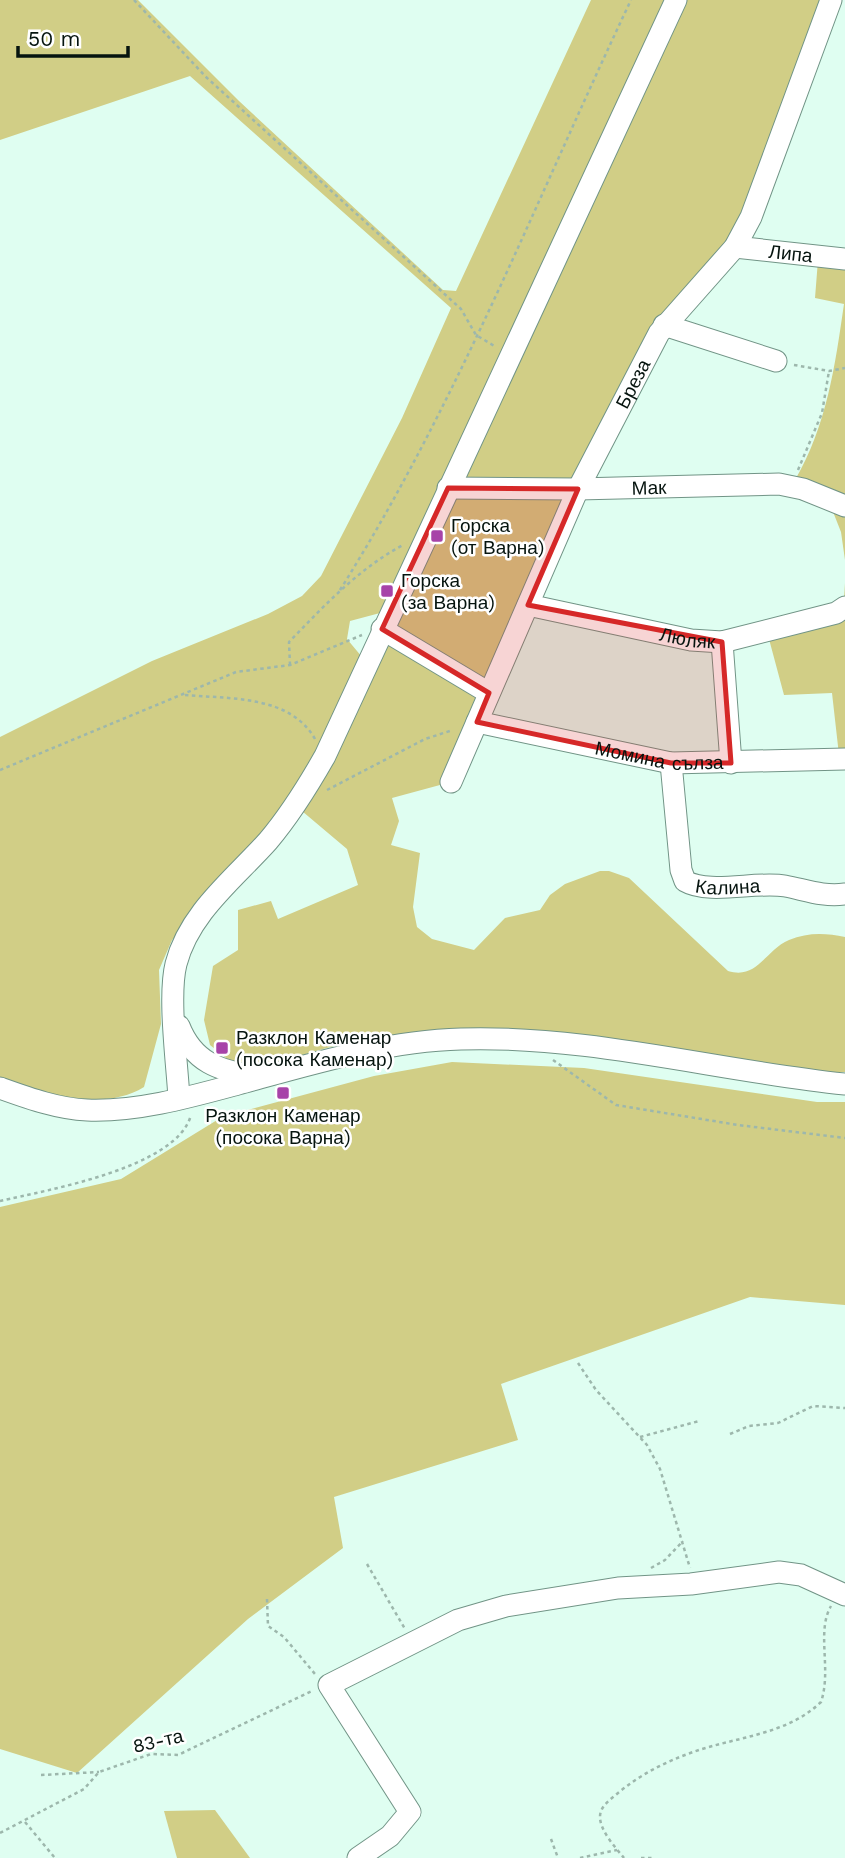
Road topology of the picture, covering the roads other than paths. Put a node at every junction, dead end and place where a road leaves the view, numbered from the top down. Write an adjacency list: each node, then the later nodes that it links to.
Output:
1 (676, 0): 7 (street)
2 (831, 0): 3 (street, Бреза)
3 (735, 247): 4 (street, Липа); 5 (street, Бреза)
4 (845, 259)
5 (664, 325): 6 (street); 8 (street, Бреза)
6 (776, 361)
7 (448, 488): 8 (street, Мак); 12 (street)
8 (578, 489): 9 (street, Мак); 10 (street, Бреза)
9 (845, 506)
10 (528, 605): 13 (street, Люляк); 14 (street, Бреза)
11 (845, 607): 13 (street, Люляк)
12 (382, 629): 14 (street); 21 (street)
13 (722, 642): 18 (street)
14 (489, 693): 15 (street, Бреза)
15 (477, 722): 17 (street, Момина сълза); 19 (street, Бреза)
16 (845, 759): 18 (street, Момина сълза)
17 (671, 763): 18 (street, Момина сълза); 20 (street, Калина)
18 (731, 763)
19 (451, 782)
20 (845, 894)
21 (175, 1016): 22 (street); 25 (street); 26 (street)
22 (264, 1077): 23 (street); 25 (street)
23 (845, 1084)
24 (0, 1088): 26 (street)
25 (187, 1097): 26 (street)
26 (146, 1104)
27 (842, 1594): 28 (street)
28 (358, 1858)

